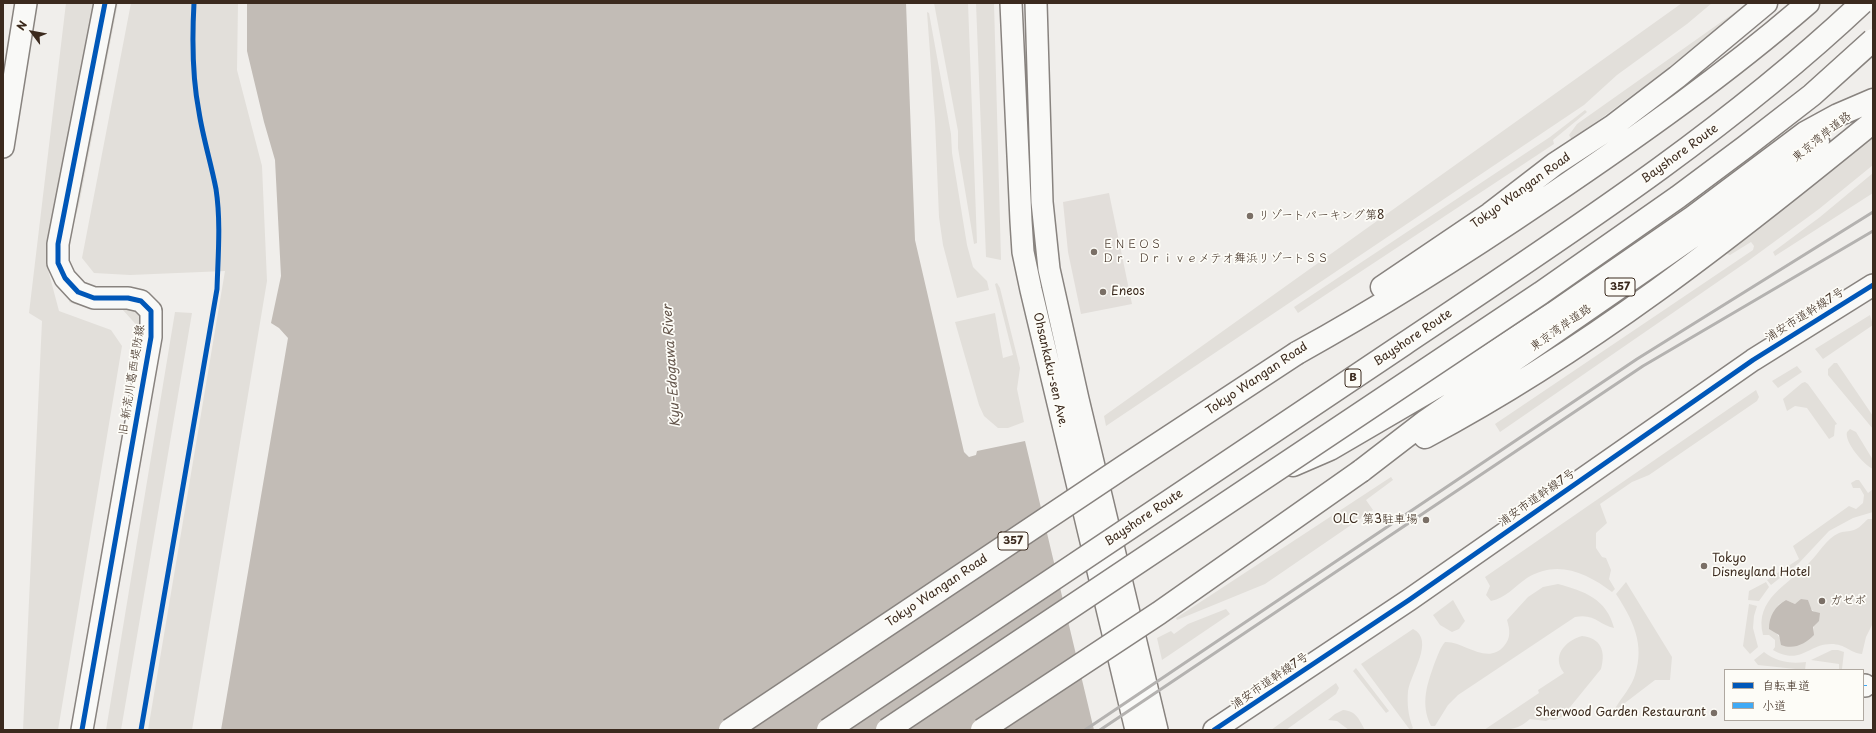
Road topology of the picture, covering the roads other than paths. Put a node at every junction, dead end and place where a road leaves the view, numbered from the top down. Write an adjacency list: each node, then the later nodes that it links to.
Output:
1 (26, 3): 12 (street)
2 (106, 3): 17 (street, 旧 新荒川葛西堤防線)
3 (1011, 3): 22 (street, Ohsankaku-sen Ave.)
4 (1036, 3): 23 (street, Ohsankaku-sen Ave.)
5 (1766, 3): 14 (highway, Tokyo Wangan Road / 357)
6 (1808, 3): 14 (highway, 357)
7 (1862, 3): 19 (highway, Bayshore Route / B, bridge)
8 (1873, 40): 16 (highway, bridge)
9 (1873, 96): 15 (highway, 東京湾岸道路 / 357)
10 (1873, 100): 16 (highway, bridge)
11 (1873, 122): 15 (highway, 357)
12 (3, 147)
13 (1873, 285): 24 (street, 浦安市道幹線7号)
14 (1298, 353): 18 (highway, Tokyo Wangan Road / 357, bridge)
15 (1361, 471): 21 (highway, 357, bridge)
16 (1264, 477): 20 (highway, bridge)
17 (82, 730)
18 (730, 730)
19 (828, 730)
20 (887, 730)
21 (982, 730)
22 (1136, 730)
23 (1157, 730)
24 (1214, 730)

